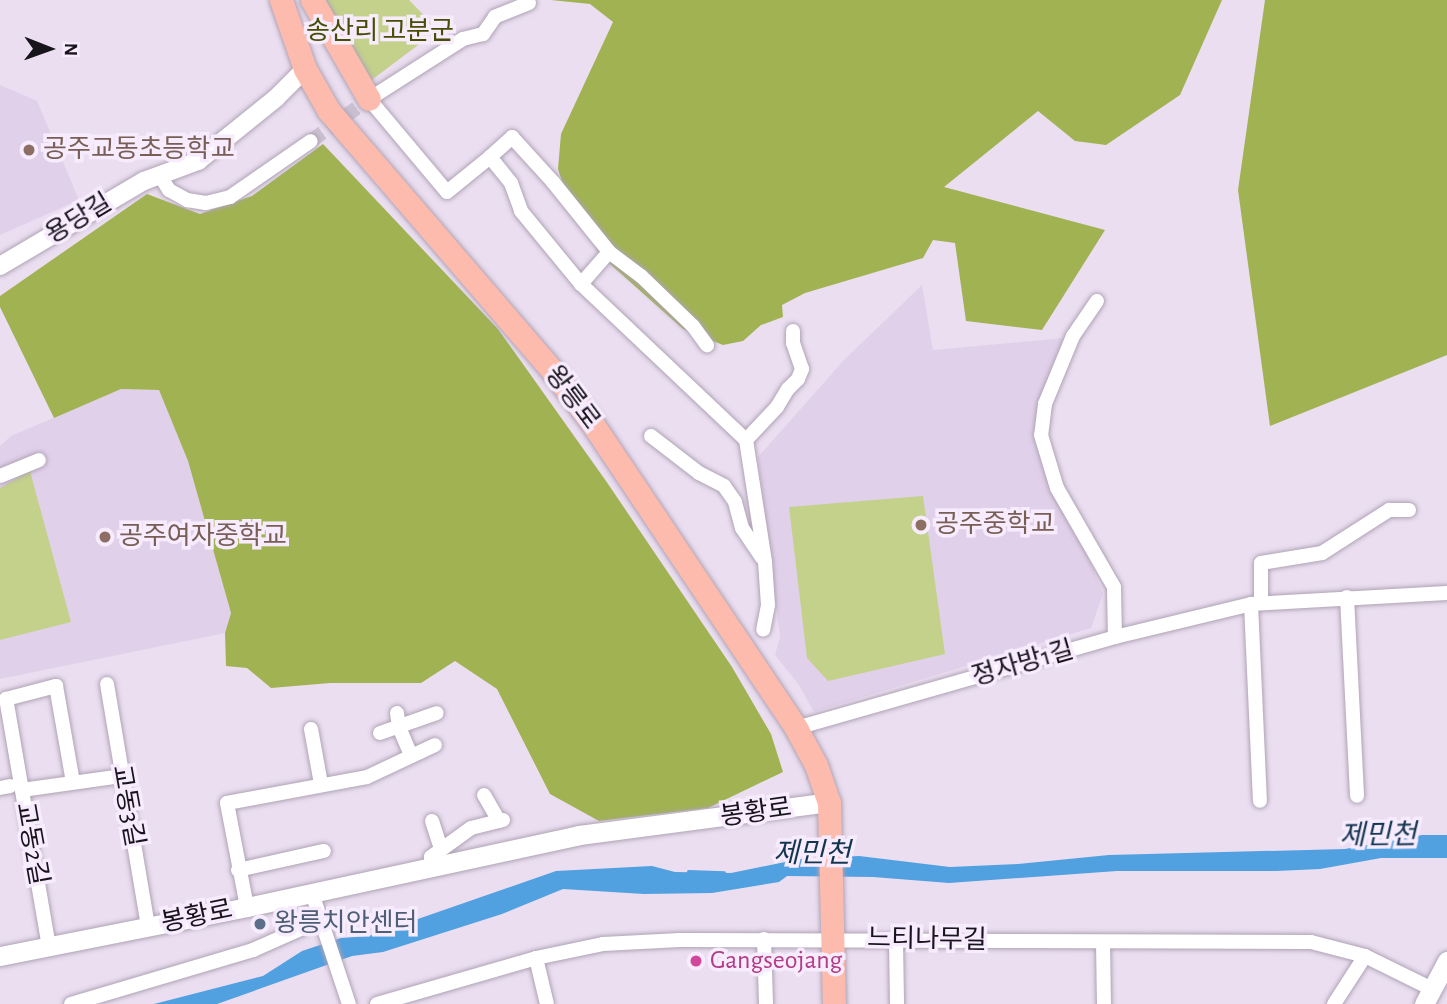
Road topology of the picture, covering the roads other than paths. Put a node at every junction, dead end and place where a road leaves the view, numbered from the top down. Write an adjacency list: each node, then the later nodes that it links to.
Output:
1 (281, 0): 4 (main road, 왕릉로)
2 (312, 0): 5 (main road)
3 (529, 4): 5 (street)
4 (305, 69): 8 (street, 용당길); 29 (main road, 왕릉로)
5 (369, 99): 7 (street)
6 (311, 141): 8 (street)
7 (490, 157): 9 (street); 11 (street)
8 (159, 174): 10 (street, 용당길)
9 (609, 252): 11 (street); 14 (street)
10 (0, 266)
11 (581, 284): 16 (street)
12 (1097, 301): 25 (street)
13 (793, 331): 16 (street)
14 (707, 345)
15 (651, 436): 20 (street)
16 (746, 440): 20 (street)
17 (38, 460): 18 (street)
18 (0, 476)
19 (1409, 510): 23 (street)
20 (765, 562): 24 (street)
21 (1447, 593): 22 (street, 정자방1길)
22 (1347, 597): 23 (street, 정자방1길); 39 (street)
23 (1256, 603): 25 (street, 정자방1길); 40 (street)
24 (763, 630)
25 (1115, 638): 29 (street, 정자방1길)
26 (107, 684): 34 (street, 교동3길)
27 (437, 713): 28 (street)
28 (398, 720): 31 (street); 33 (street)
29 (796, 727): 41 (main road, 왕릉로)
30 (311, 730): 36 (street)
31 (380, 733)
32 (435, 745): 33 (street)
33 (411, 755): 36 (street)
34 (121, 776): 35 (street); 49 (street, 교동3길)
35 (73, 782): 37 (street); 37 (street, 교동2길)
36 (321, 784): 45 (street)
37 (11, 788): 54 (street, 교동2길)
38 (484, 795): 44 (street, 봉황로)
39 (1357, 796)
40 (1260, 801)
41 (830, 811): 44 (main road, 봉황로); 50 (main road, 왕릉로)
42 (432, 821): 44 (street)
43 (324, 851): 45 (street)
44 (438, 857): 46 (main road, 봉황로)
45 (238, 870): 47 (street)
46 (312, 894): 47 (main road, 봉황로); 48 (street)
47 (247, 907): 49 (main road, 봉황로)
48 (323, 919): 60 (street); 61 (street)
49 (148, 928): 54 (main road, 봉황로)
50 (833, 930): 51 (street, 느티나무길); 52 (street, 느티나무길); 65 (main road)
51 (764, 939): 57 (street, 느티나무길); 64 (street)
52 (896, 939): 53 (street, 느티나무길); 66 (street)
53 (1103, 942): 56 (street, 느티나무길); 67 (street)
54 (49, 947): 55 (main road, 봉황로)
55 (0, 956)
56 (1365, 956): 59 (street, 느티나무길); 68 (street)
57 (537, 958): 62 (street, 느티나무길); 63 (street)
58 (1447, 961): 59 (main road)
59 (1428, 997)
60 (348, 999)
61 (71, 1004)
62 (377, 1004)
63 (547, 1004)
64 (766, 1004)
65 (834, 1004)
66 (897, 1004)
67 (1104, 1004)
68 (1334, 1004)

